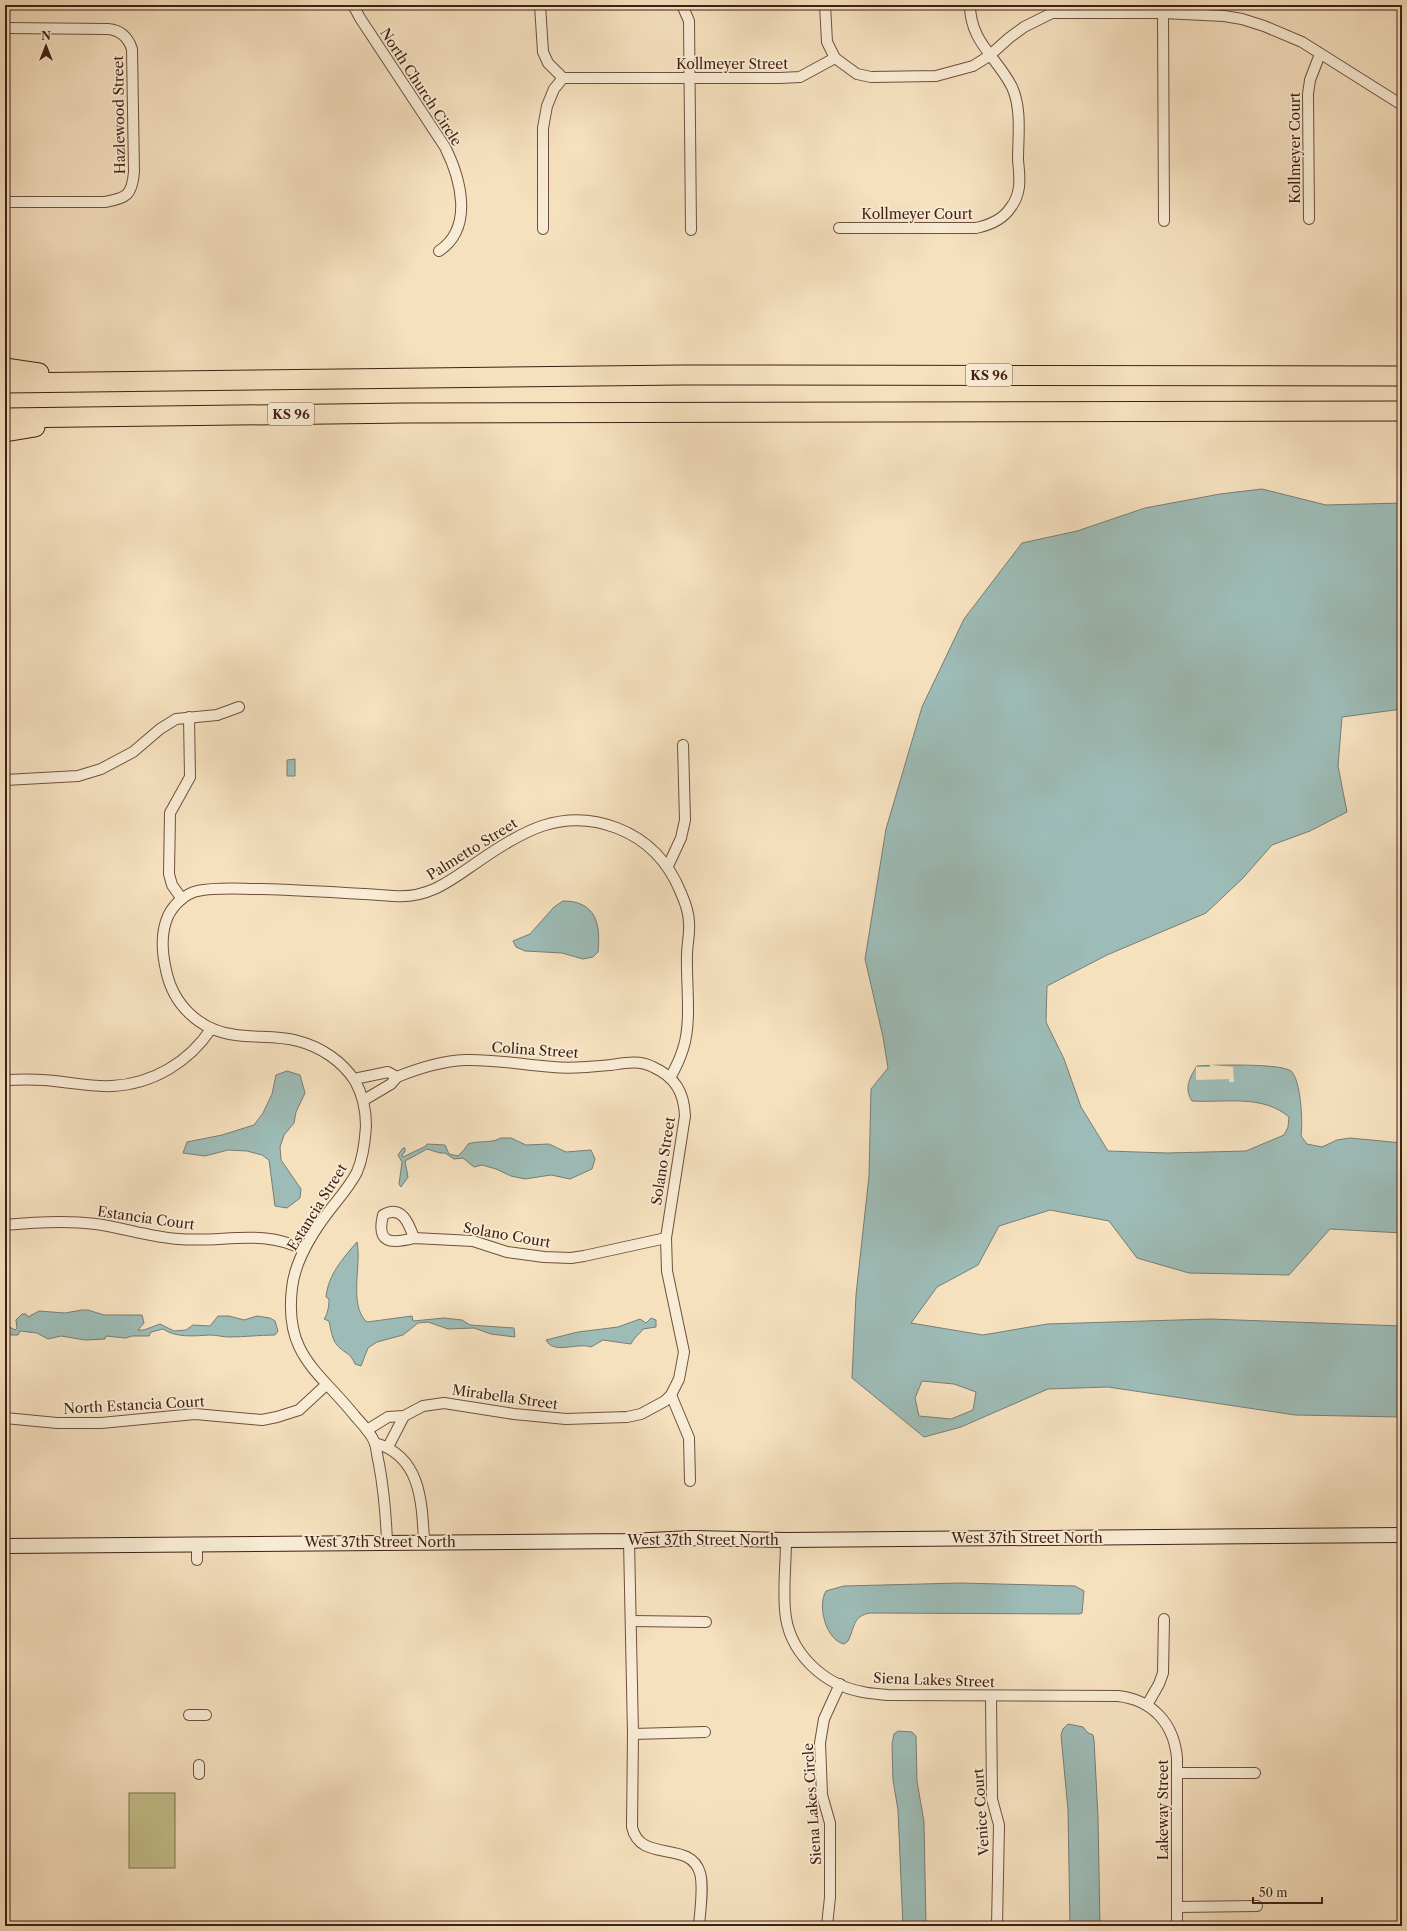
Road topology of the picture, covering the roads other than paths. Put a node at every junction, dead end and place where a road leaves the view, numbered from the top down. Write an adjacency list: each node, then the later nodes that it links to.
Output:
1 (353, 5): 20 (street, North Church Circle)
2 (540, 5): 11 (street)
3 (682, 5): 12 (street)
4 (825, 5): 10 (street)
5 (970, 5): 9 (street, Kollmeyer Court)
6 (1163, 13): 8 (street); 9 (street); 16 (street)
7 (5, 28): 14 (street, Hazlewood Street)
8 (1320, 54): 13 (street); 15 (street, Kollmeyer Court)
9 (990, 56): 10 (street); 17 (street, Kollmeyer Court)
10 (835, 58): 12 (street, Kollmeyer Street)
11 (563, 78): 12 (street, Kollmeyer Street); 18 (street)
12 (689, 78): 19 (street)
13 (1402, 105)
14 (5, 202)
15 (1308, 219)
16 (1164, 221)
17 (839, 228)
18 (544, 229)
19 (691, 230)
20 (439, 251)
21 (5, 368): 23 (highway)
22 (1402, 376): 23 (highway, KS 96)
23 (210, 380): 24 (highway, KS 96)
24 (5, 383)
25 (1402, 411): 26 (highway, KS 96)
26 (169, 415): 27 (highway, KS 96); 28 (highway)
27 (5, 418)
28 (5, 432)
29 (239, 707): 30 (street)
30 (189, 717): 32 (street); 34 (street)
31 (683, 745): 33 (street)
32 (5, 780)
33 (668, 866): 34 (street, Palmetto Street); 37 (street)
34 (182, 899): 35 (street, Estancia Street)
35 (212, 1028): 38 (street, Estancia Street); 39 (street)
36 (397, 1077): 37 (street, Colina Street); 38 (street); 40 (street, Colina Street)
37 (670, 1078): 43 (street, Solano Street)
38 (354, 1079): 40 (street, Estancia Street)
39 (5, 1080)
40 (364, 1100): 44 (street, Estancia Street)
41 (5, 1225): 44 (street, Estancia Court)
42 (414, 1238): 43 (street, Solano Court)
43 (666, 1238): 46 (street, Solano Street)
44 (304, 1250): 45 (street, Estancia Street)
45 (326, 1385): 48 (street, North Estancia Court); 49 (street, Estancia Street)
46 (671, 1395): 47 (street, Mirabella Street); 52 (street)
47 (404, 1416): 49 (street, Mirabella Street); 51 (street)
48 (5, 1418)
49 (367, 1430): 50 (street, Estancia Street)
50 (375, 1443): 51 (street); 56 (street, Estancia Street)
51 (388, 1447): 57 (street)
52 (690, 1482)
53 (1402, 1535): 54 (street, West 37th Street North)
54 (786, 1540): 55 (street, West 37th Street North); 64 (street, Siena Lakes Street)
55 (629, 1541): 57 (street, West 37th Street North); 62 (street)
56 (387, 1542): 57 (street, West 37th Street North); 58 (street, West 37th Street North)
57 (424, 1542)
58 (197, 1543): 59 (street, West 37th Street North); 60 (street)
59 (5, 1546)
60 (197, 1560)
61 (1164, 1619): 66 (street)
62 (632, 1621): 63 (street); 70 (street)
63 (706, 1622)
64 (840, 1684): 65 (street, Siena Lakes Street); 76 (street, Siena Lakes Circle)
65 (991, 1696): 66 (street, Siena Lakes Street); 77 (street, Venice Court)
66 (1147, 1705): 71 (street, Lakeway Street)
67 (206, 1714): 68 (street)
68 (189, 1715)
69 (705, 1732): 70 (street)
70 (633, 1734): 75 (street)
71 (1177, 1773): 72 (street); 74 (street, Lakeway Street)
72 (1255, 1773)
73 (1256, 1906): 74 (street)
74 (1177, 1907): 78 (street, Lakeway Street)
75 (699, 1926)
76 (827, 1926)
77 (998, 1926)
78 (1177, 1926)

